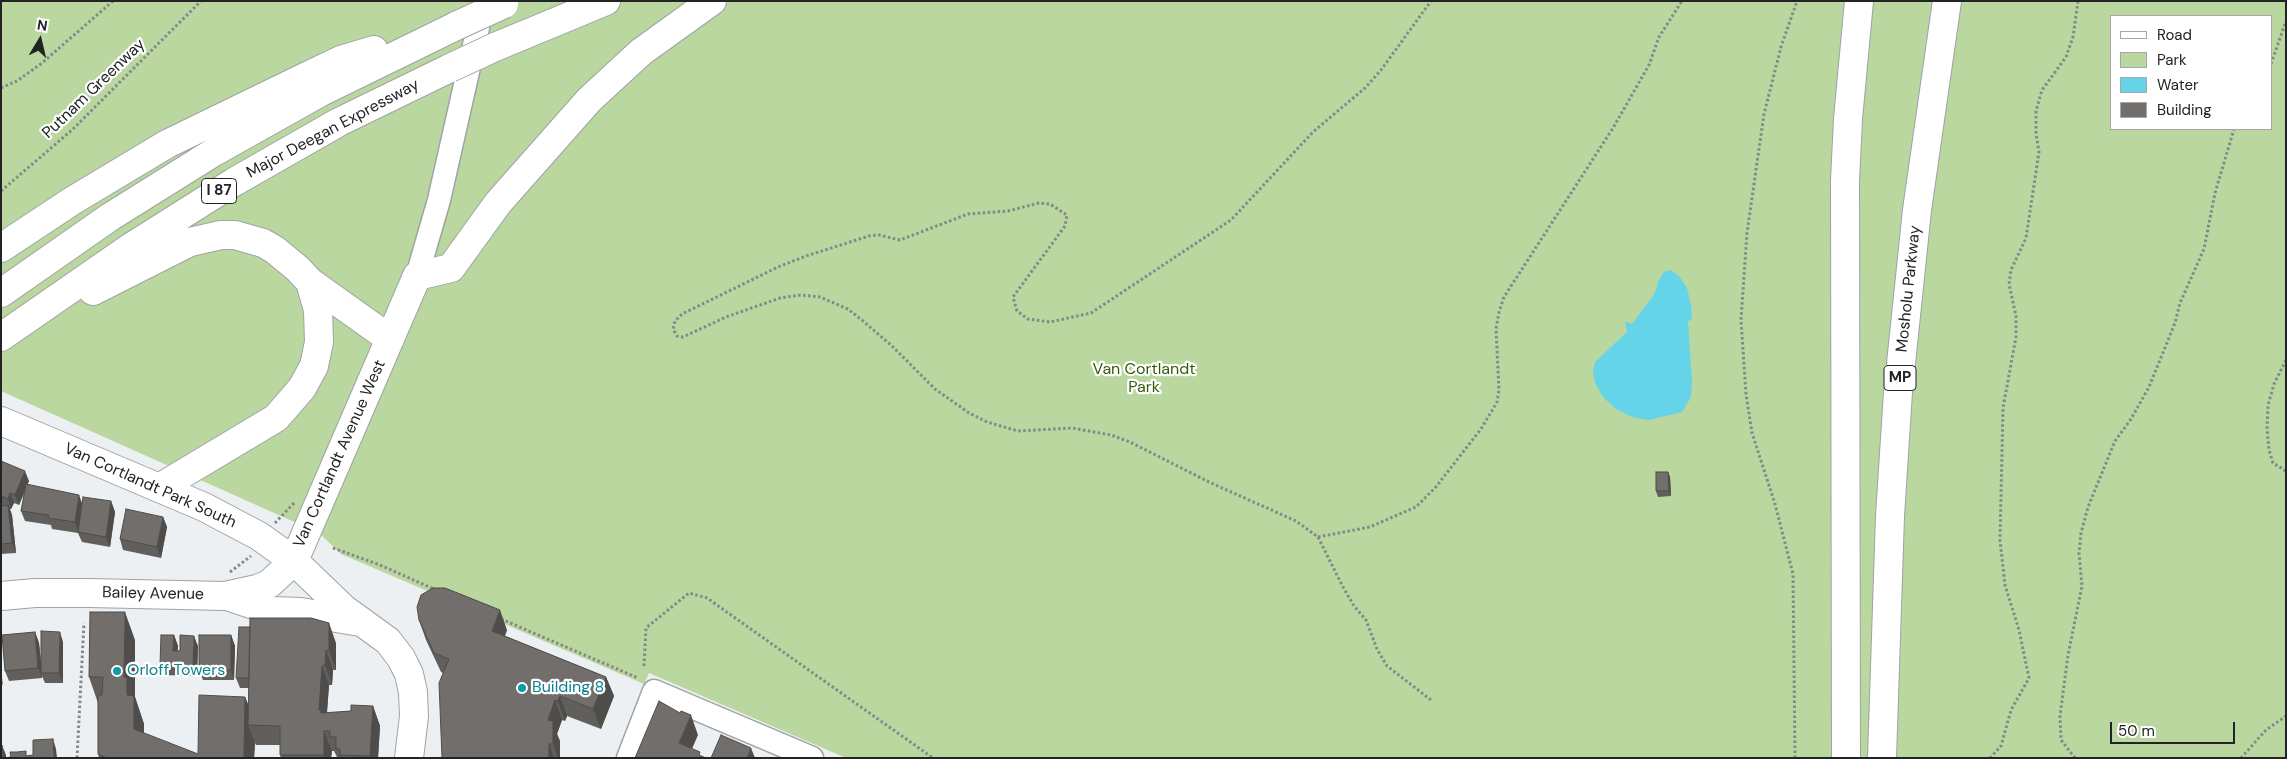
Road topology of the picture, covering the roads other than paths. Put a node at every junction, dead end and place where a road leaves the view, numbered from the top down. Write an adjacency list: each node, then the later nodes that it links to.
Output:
1 (606, 1): 11 (main road, Major Deegan Expressway / I 87, bridge)
2 (712, 1): 8 (main road)
3 (1859, 1): 22 (main road)
4 (1947, 1): 23 (main road, Mosholu Parkway / MP)
5 (500, 2): 6 (main road, I 87, bridge); 8 (street)
6 (429, 38): 7 (main road); 10 (main road, I 87)
7 (1, 248)
8 (417, 276): 12 (main road, Van Cortlandt Avenue West)
9 (310, 282): 11 (main road); 12 (main road); 14 (main road)
10 (1, 293)
11 (1, 338)
12 (390, 339): 15 (main road, Van Cortlandt Avenue West)
13 (1, 421): 14 (main road, Van Cortlandt Park South)
14 (159, 488): 15 (main road, Van Cortlandt Park South)
15 (294, 561): 17 (main road, Bailey Avenue); 18 (main road, Van Cortlandt Avenue West)
16 (1, 596): 17 (main road, Bailey Avenue)
17 (225, 596): 18 (main road)
18 (363, 622): 19 (main road, Van Cortlandt Avenue West)
19 (409, 758)
20 (628, 758): 21 (street)
21 (812, 758)
22 (1846, 758)
23 (1882, 758)

